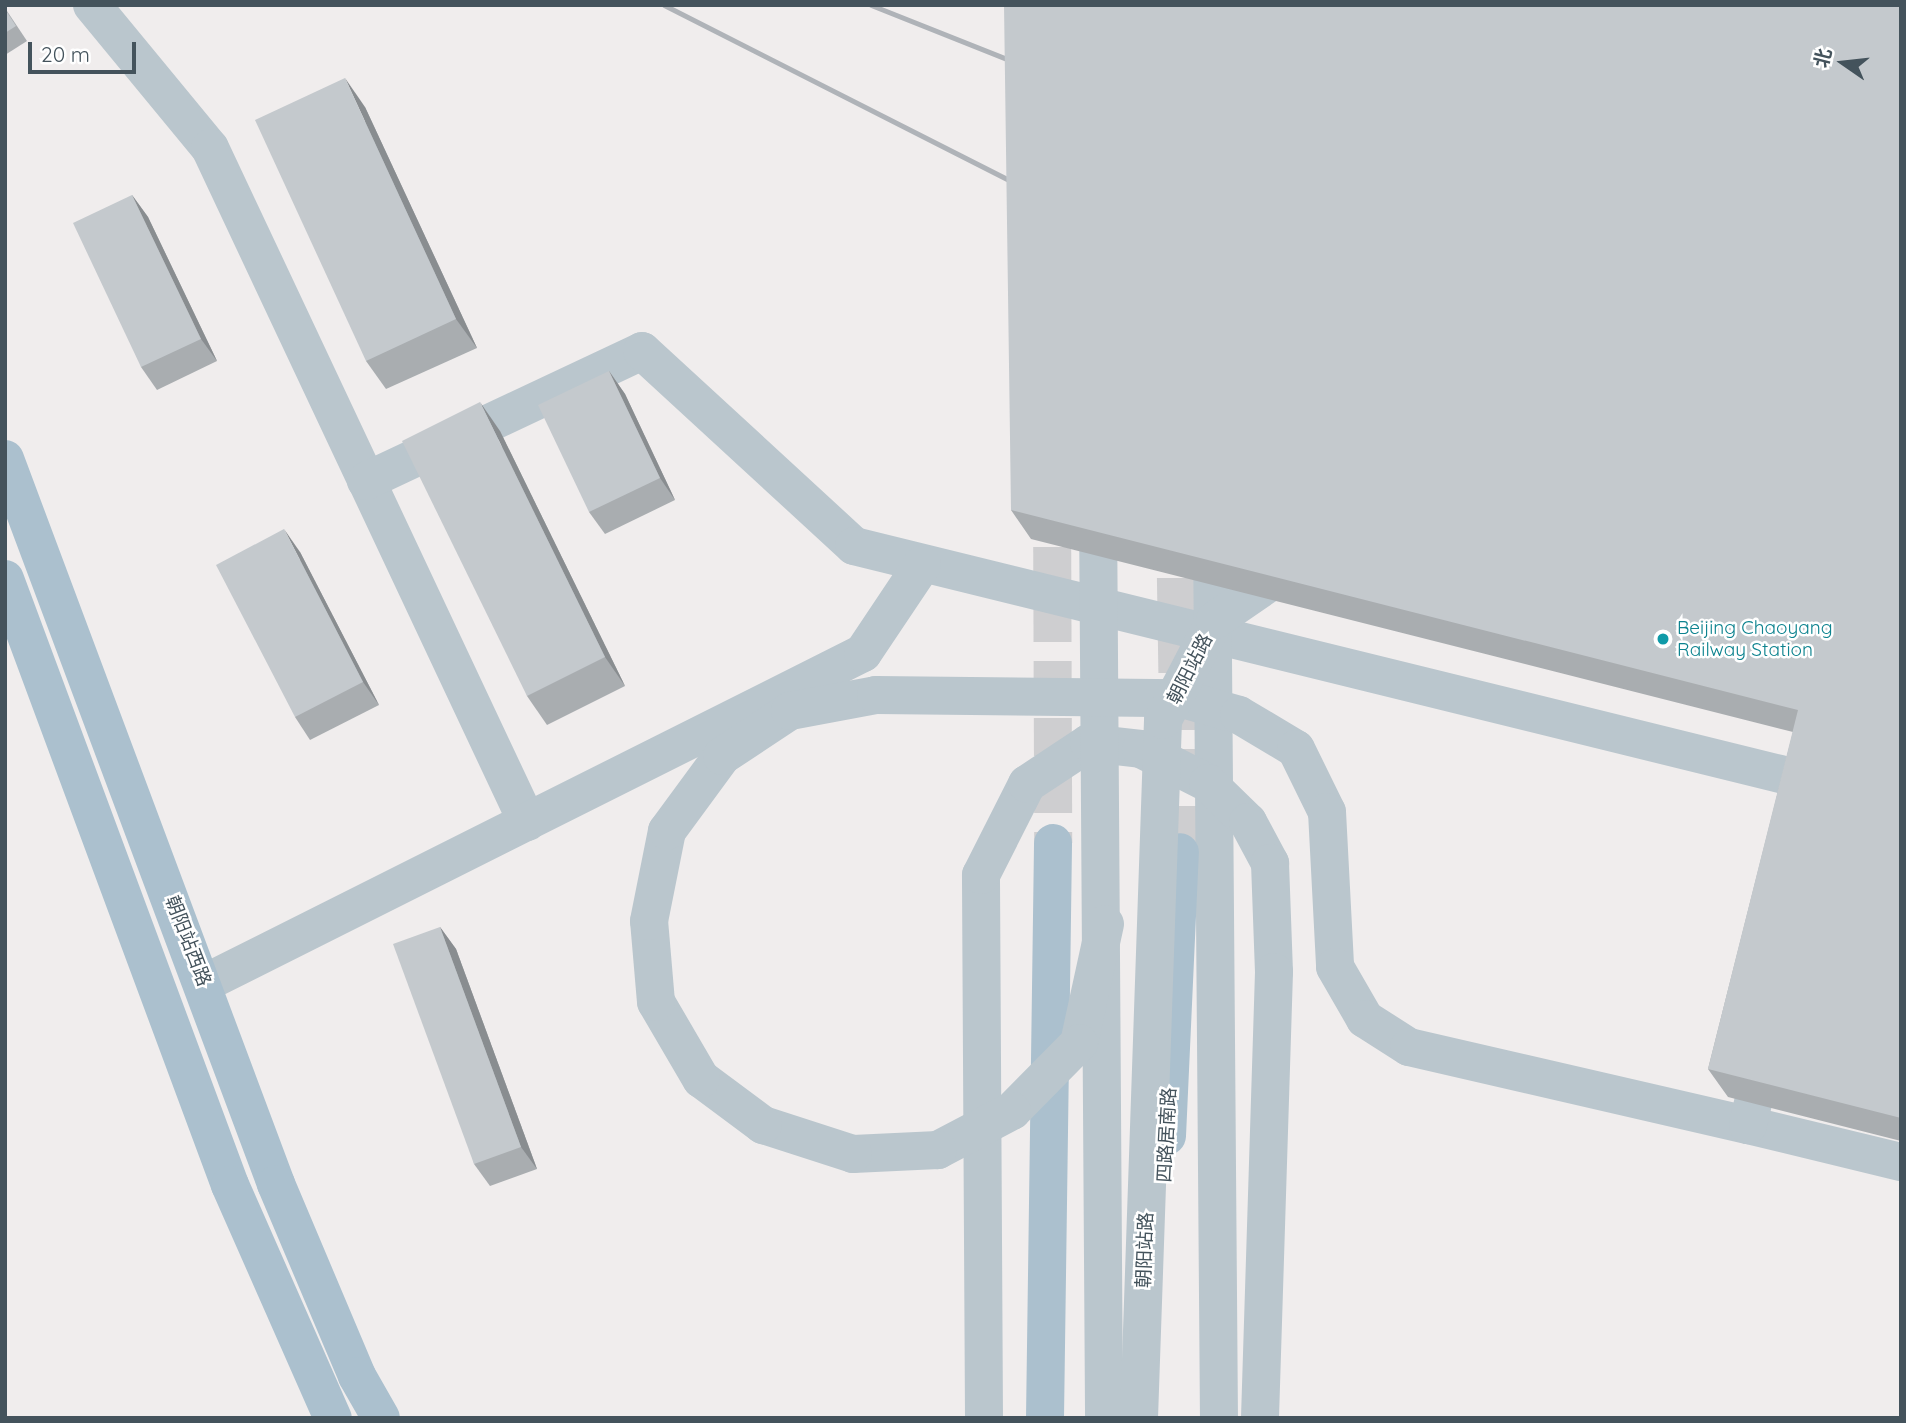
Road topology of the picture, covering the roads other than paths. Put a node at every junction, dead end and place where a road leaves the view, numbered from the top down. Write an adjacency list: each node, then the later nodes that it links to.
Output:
1 (92, 5): 4 (street)
2 (5, 459): 12 (main road, 朝阳站西路)
3 (1097, 467): 11 (street, 朝阳站路, bridge)
4 (366, 481): 5 (street); 8 (street)
5 (922, 565): 7 (street); 8 (street)
6 (5, 579): 16 (main road)
7 (1780, 774)
8 (527, 822): 12 (street)
9 (1053, 843): 19 (main road)
10 (1180, 852): 22 (main road, 四路居南路)
11 (1105, 924): 14 (street, bridge); 20 (street, 朝阳站路, bridge)
12 (205, 983): 17 (main road, 朝阳站西路)
13 (1773, 1016): 14 (street, bridge)
14 (1748, 1125): 15 (street)
15 (1901, 1163)
16 (333, 1418)
17 (381, 1418)
18 (984, 1418): 24 (street)
19 (1045, 1418)
20 (1104, 1418)
21 (1139, 1418): 23 (street, 朝阳站路, bridge)
22 (1155, 1418)
23 (1219, 1418)
24 (1260, 1418)

